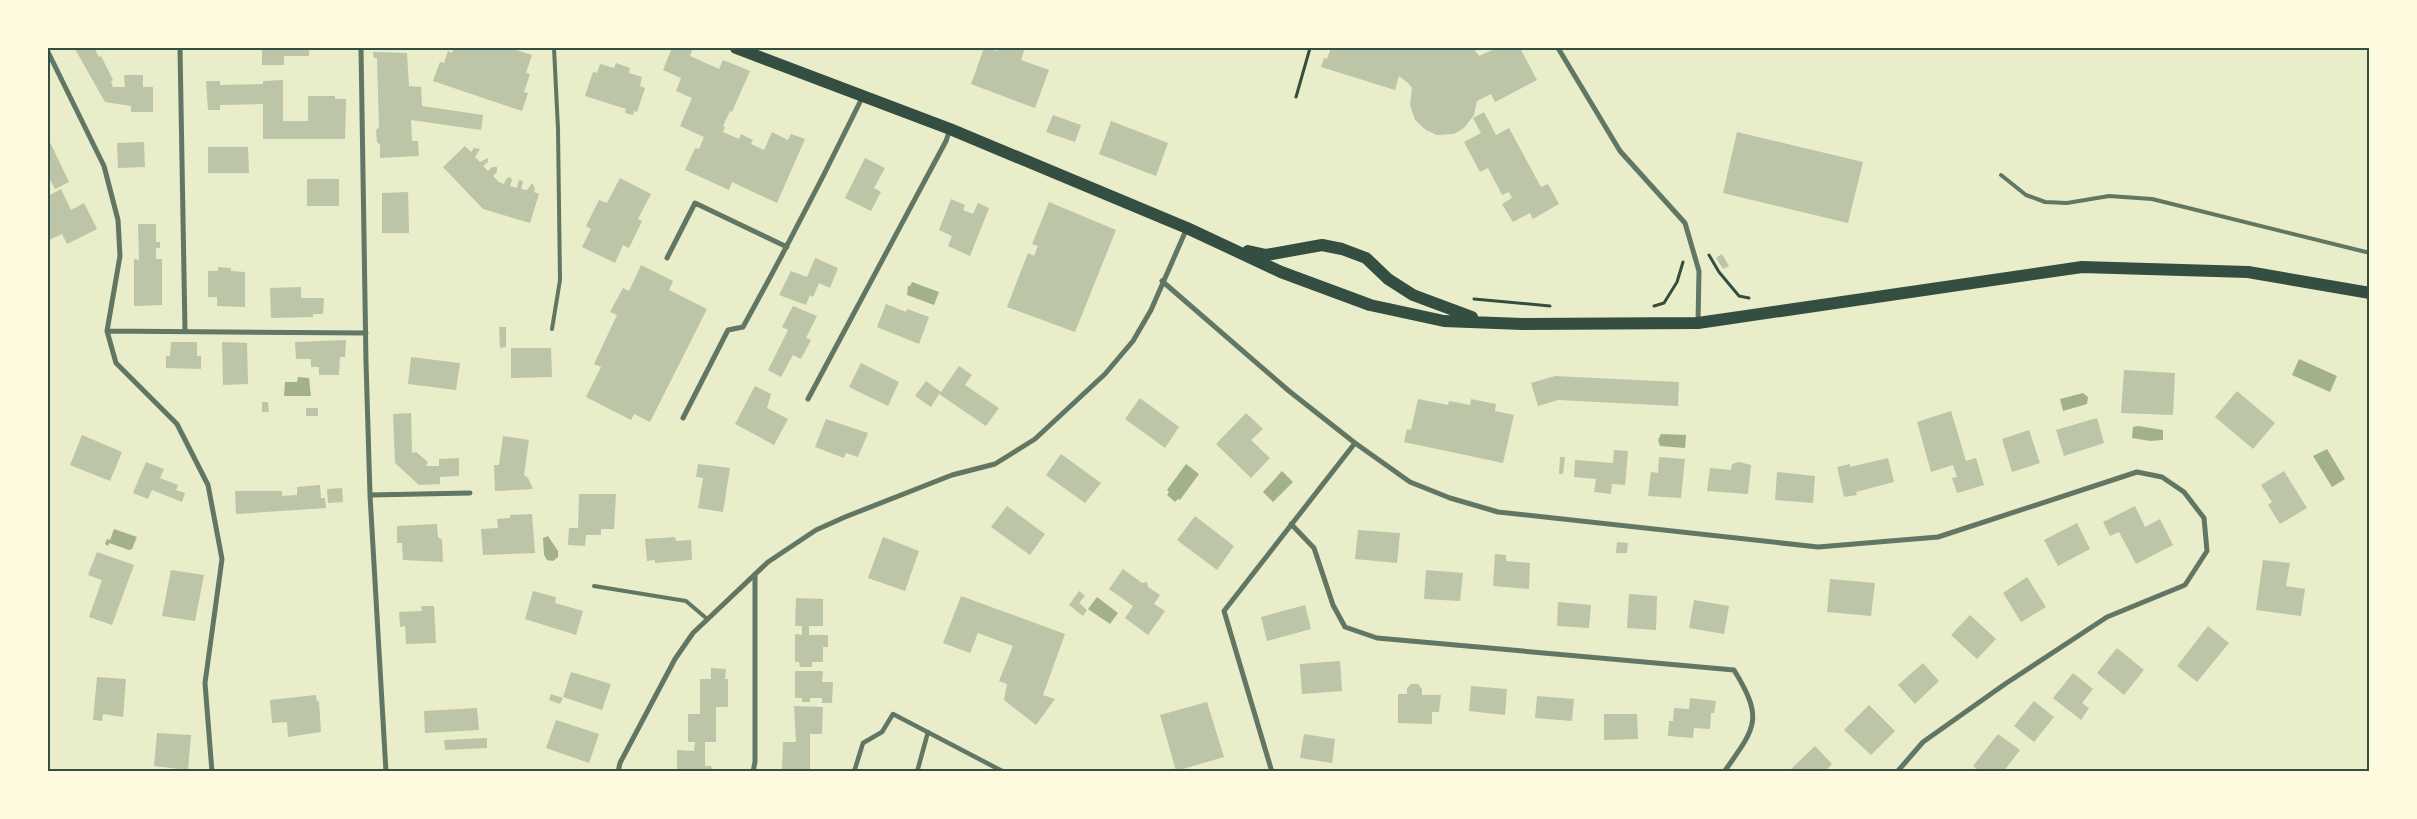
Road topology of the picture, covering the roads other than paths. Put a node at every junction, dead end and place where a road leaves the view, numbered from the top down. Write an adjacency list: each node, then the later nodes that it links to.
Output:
1 (180, 48): 21 (street)
2 (361, 48): 22 (street)
3 (554, 48): 19 (lane)
4 (736, 48): 7 (main road)
5 (1558, 48): 18 (street)
6 (48, 52): 20 (street)
7 (863, 95): 8 (main road); 12 (street)
8 (950, 129): 10 (main road); 23 (street)
9 (2001, 175): 13 (lane)
10 (1187, 228): 11 (main road); 15 (street)
11 (1226, 245): 17 (main road); 17 (main road)
12 (787, 247): 14 (street); 24 (street)
13 (2370, 253)
14 (667, 258)
15 (1162, 281): 25 (street); 29 (street)
16 (2370, 293): 18 (main road)
17 (1480, 321): 18 (main road)
18 (1698, 323)
19 (552, 329)
20 (107, 331): 21 (street); 33 (street)
21 (185, 332): 22 (street)
22 (366, 333): 27 (street)
23 (808, 399)
24 (683, 418)
25 (1355, 443): 28 (street); 42 (street)
26 (470, 493): 27 (street)
27 (370, 495): 34 (street)
28 (1292, 524): 40 (street); 41 (street)
29 (755, 574): 31 (street); 36 (street)
30 (594, 586): 31 (lane)
31 (706, 618): 35 (street)
32 (928, 732): 37 (street); 38 (street); 39 (street)
33 (212, 772)
34 (386, 772)
35 (618, 772)
36 (753, 772)
37 (854, 772)
38 (917, 772)
39 (1004, 772)
40 (1272, 772)
41 (1724, 772)
42 (1897, 772)

